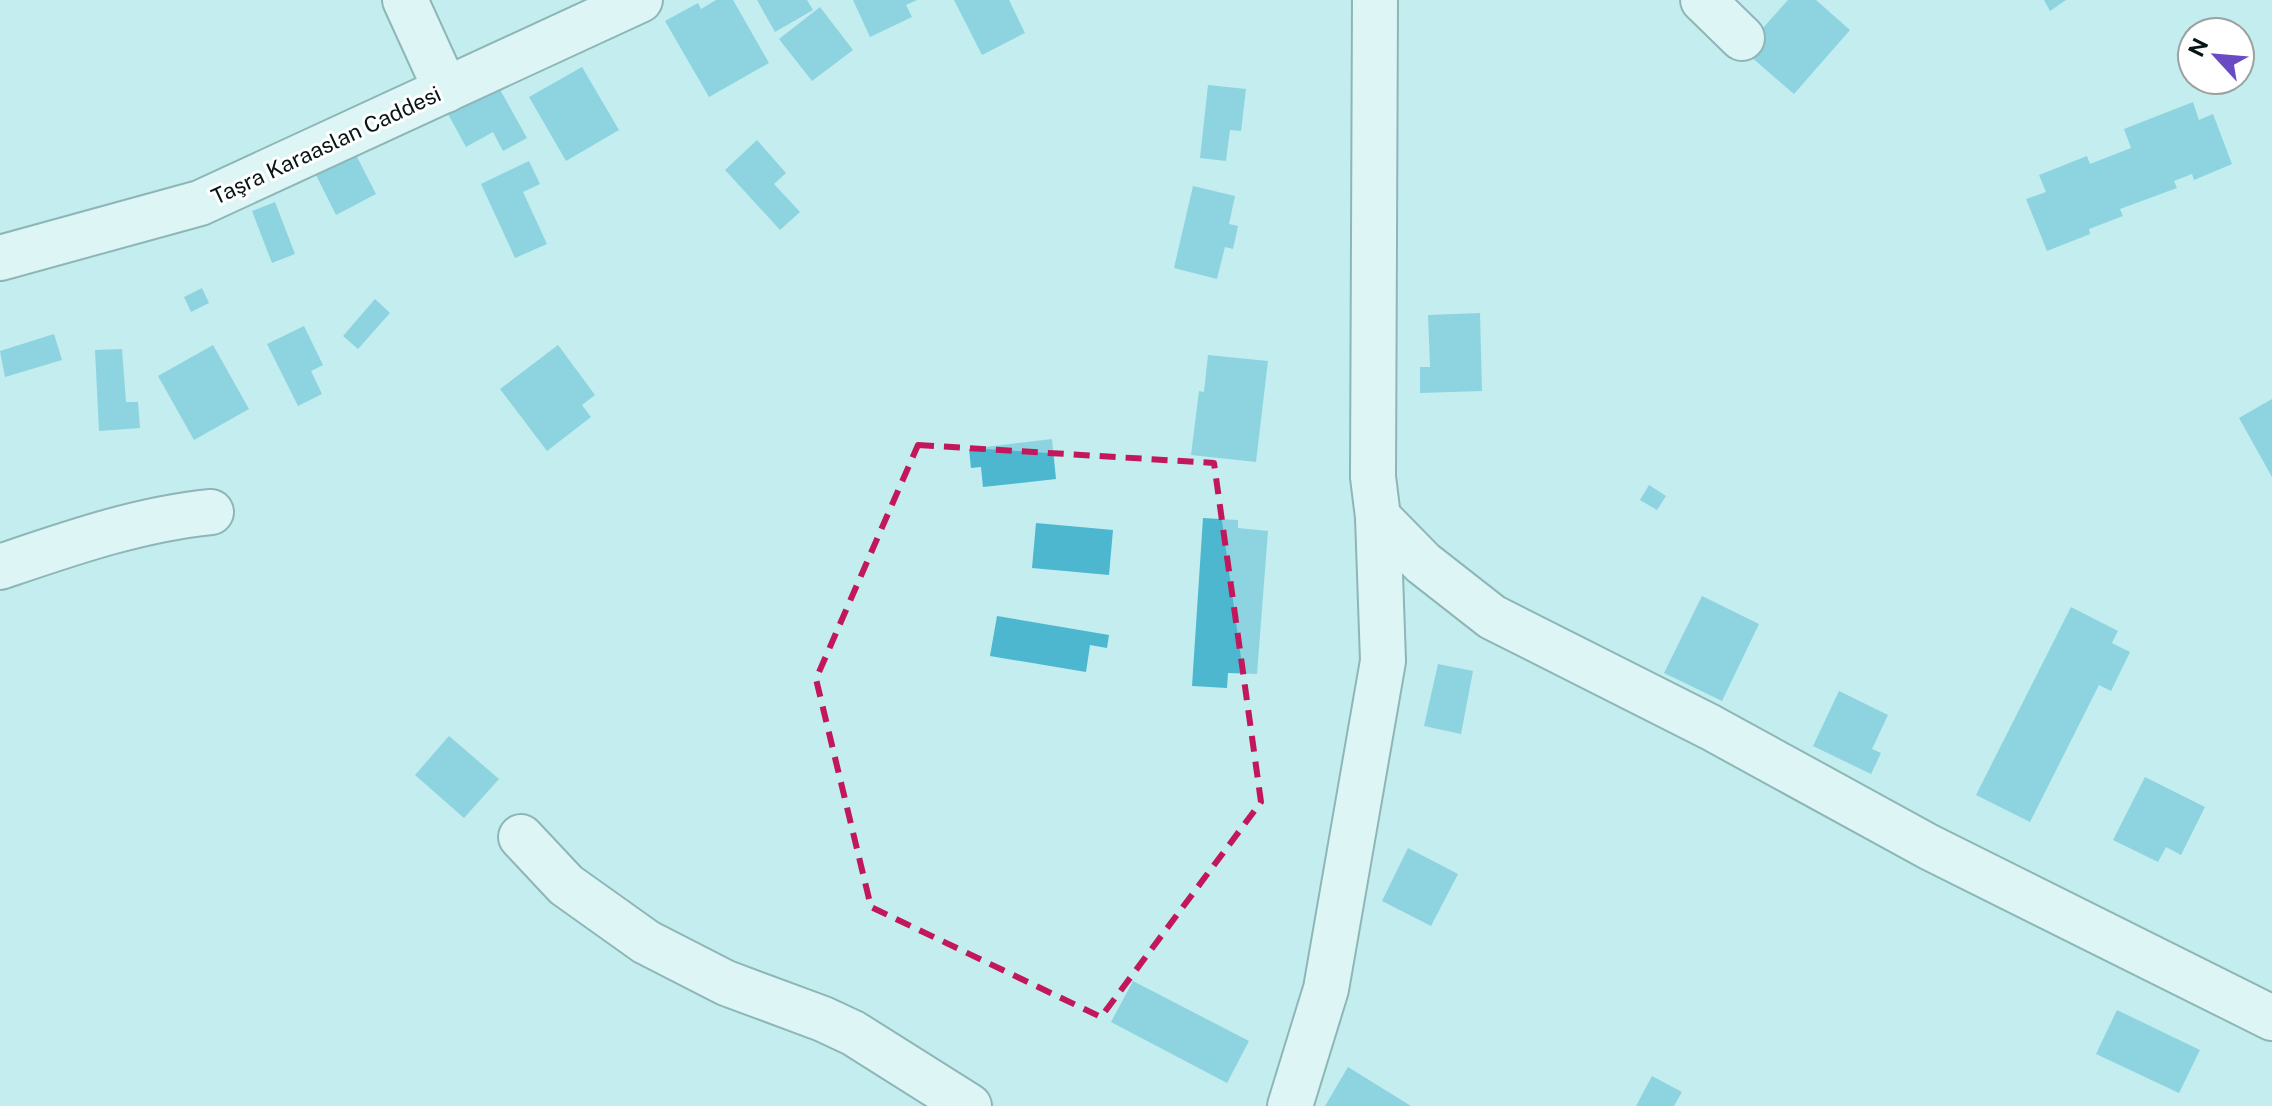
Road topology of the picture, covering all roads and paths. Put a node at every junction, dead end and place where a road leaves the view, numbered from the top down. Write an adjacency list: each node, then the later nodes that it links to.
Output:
1 (405, 0): 6 (street)
2 (640, 0): 6 (street, Taşra Karaaslan Caddesi)
3 (1375, 0): 9 (street)
4 (1703, 0): 5 (street)
5 (1742, 38)
6 (446, 90): 7 (street, Taşra Karaaslan Caddesi)
7 (0, 258)
8 (211, 512): 10 (street)
9 (1378, 517): 12 (street); 14 (street)
10 (0, 567)
11 (521, 837): 13 (street)
12 (2272, 1018)
13 (969, 1106)
14 (1290, 1106)

